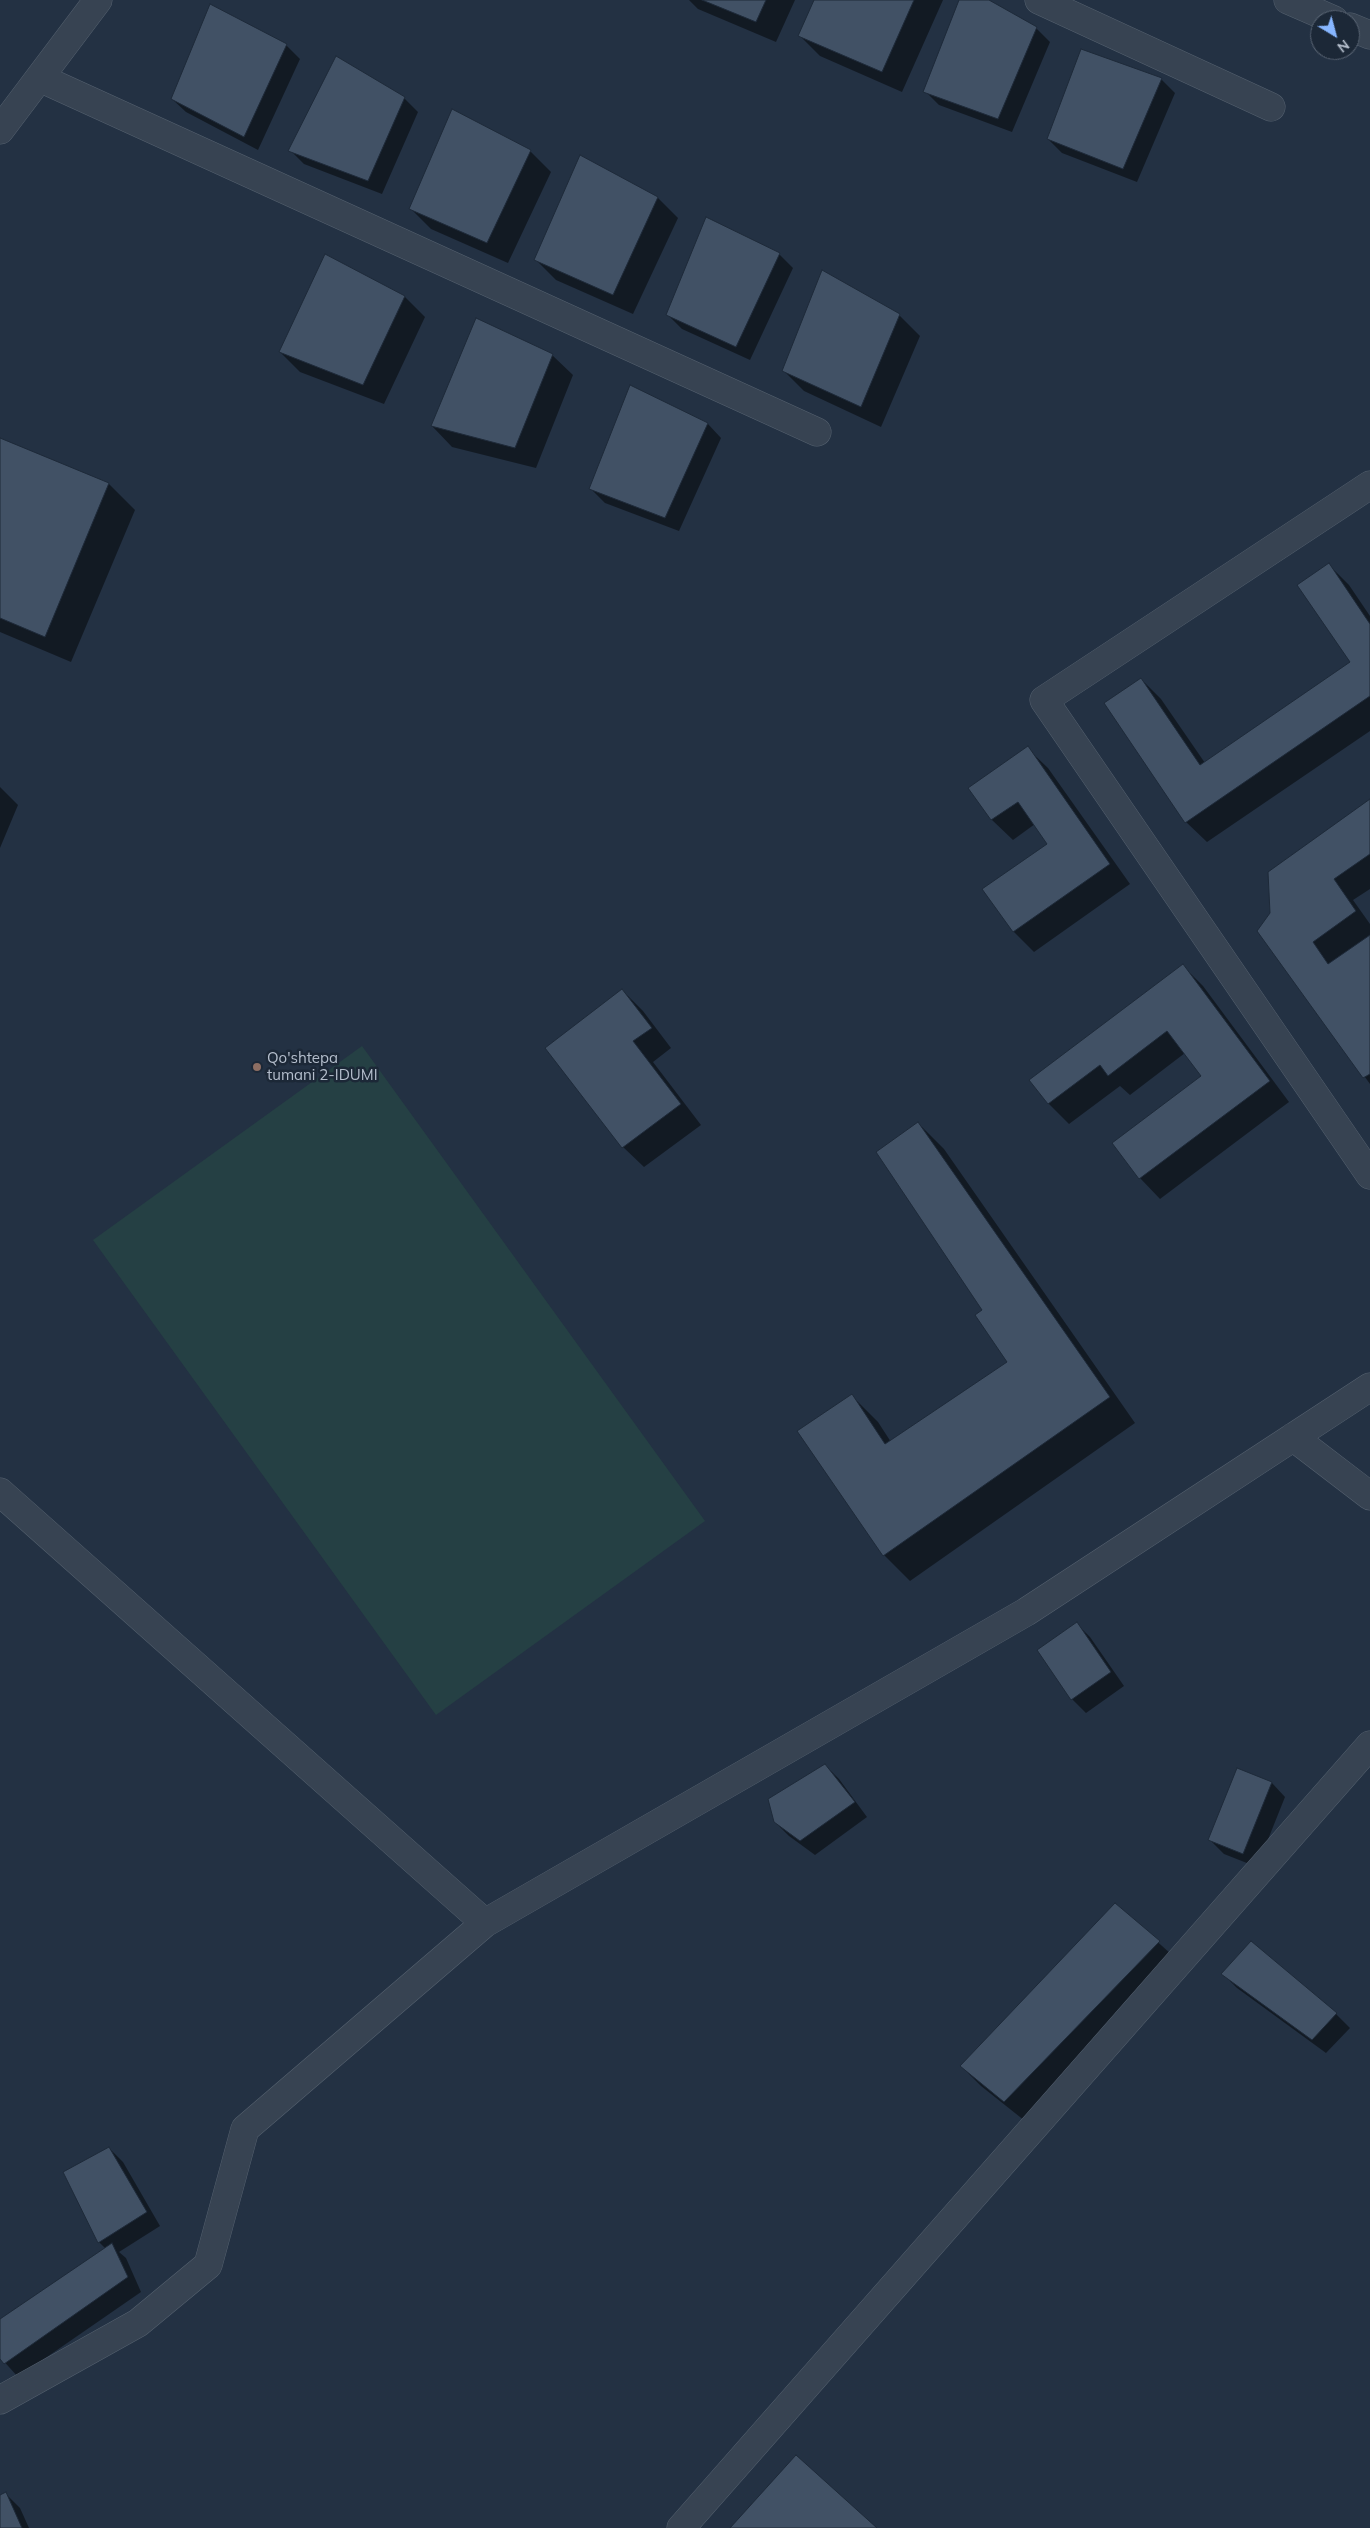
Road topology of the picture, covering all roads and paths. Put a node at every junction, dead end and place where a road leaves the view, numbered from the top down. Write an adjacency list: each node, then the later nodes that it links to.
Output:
1 (98, 0): 5 (street)
2 (1039, 0): 6 (street)
3 (1288, 0): 4 (street)
4 (1311, 10)
5 (40, 78): 7 (street); 8 (street)
6 (1271, 107)
7 (0, 130)
8 (817, 432)
9 (1370, 484): 10 (street)
10 (1370, 1176)
11 (1370, 1387): 12 (street)
12 (1293, 1437): 14 (street); 16 (street)
13 (0, 1492): 16 (street)
14 (1370, 1496)
15 (1370, 1745): 18 (street)
16 (485, 1924): 17 (street)
17 (0, 2400)
18 (681, 2528)

